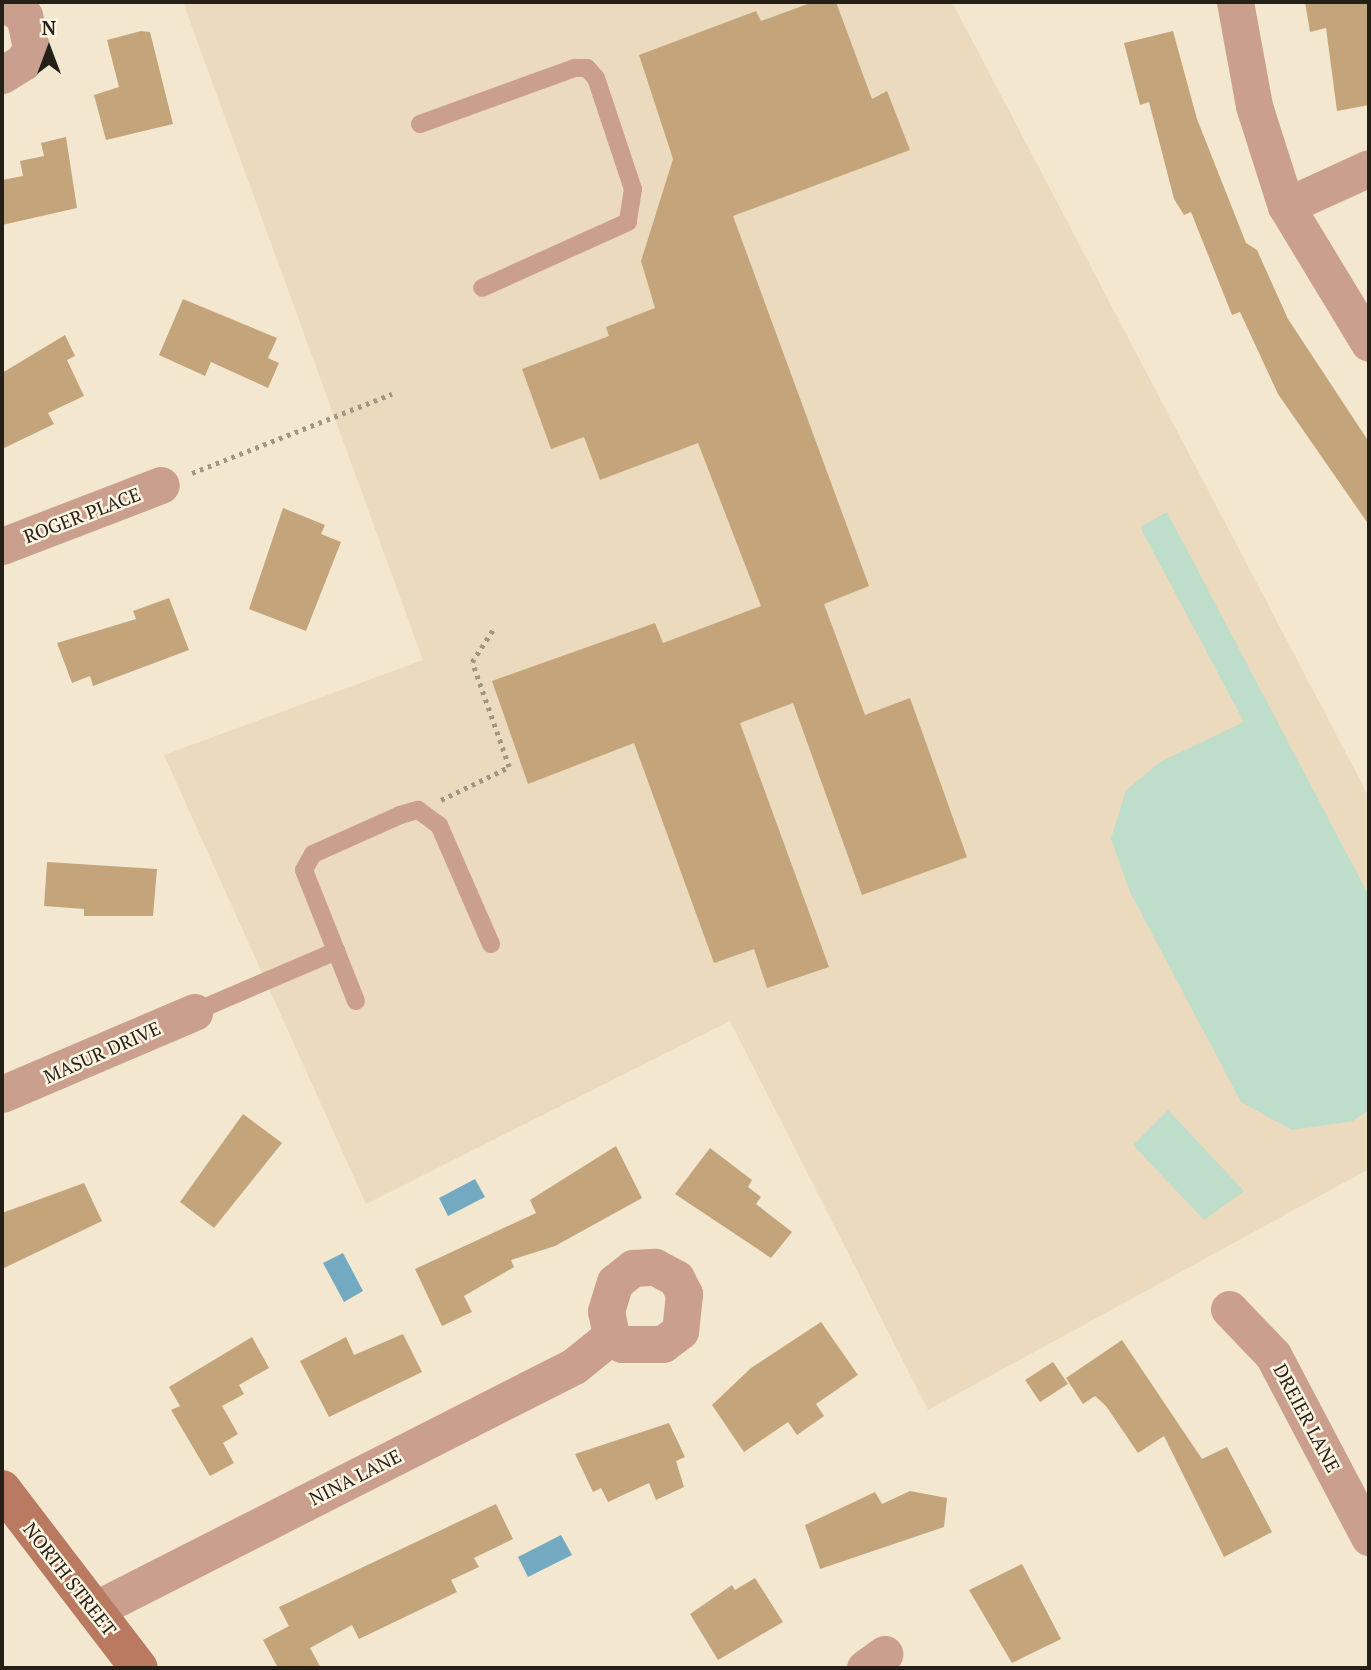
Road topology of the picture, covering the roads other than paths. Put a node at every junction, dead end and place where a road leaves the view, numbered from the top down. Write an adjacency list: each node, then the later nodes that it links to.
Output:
1 (3, 2): 3 (street)
2 (1235, 2): 6 (street)
3 (2, 75)
4 (421, 124): 7 (lane)
5 (1369, 167): 6 (street)
6 (1286, 205): 8 (street)
7 (482, 288)
8 (1369, 343)
9 (162, 485): 10 (street, ROGER PLACE)
10 (2, 546)
11 (491, 944): 12 (lane)
12 (335, 951): 13 (lane); 14 (lane)
13 (356, 1001)
14 (194, 1012): 15 (street, MASUR DRIVE)
15 (5, 1097)
16 (1229, 1309): 19 (street, DREIER LANE)
17 (611, 1336): 20 (street, NINA LANE)
18 (2, 1489): 20 (main road, NORTH STREET)
19 (1369, 1537)
20 (94, 1610): 21 (main road, NORTH STREET)
21 (139, 1668)

